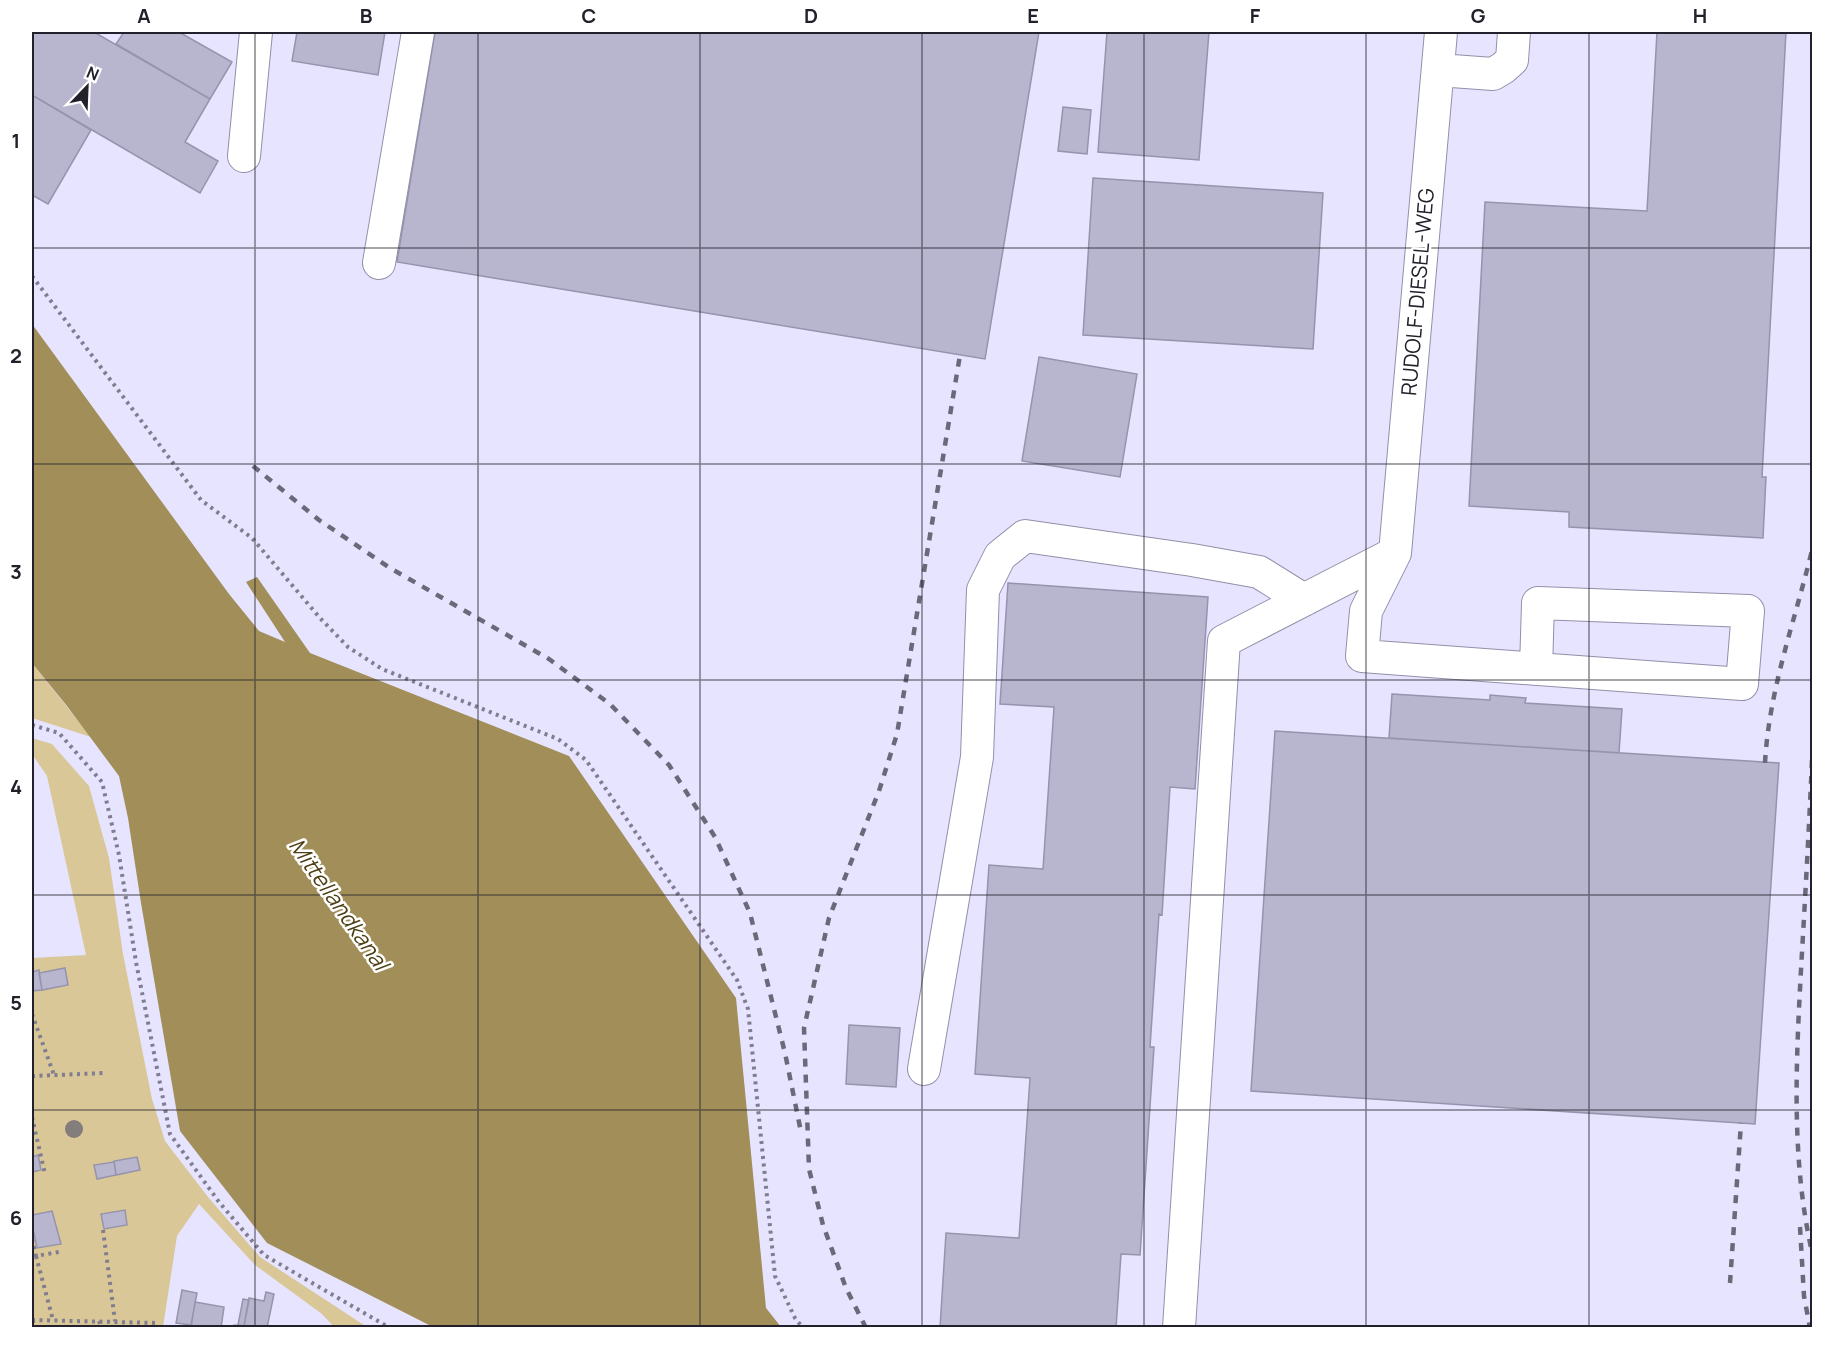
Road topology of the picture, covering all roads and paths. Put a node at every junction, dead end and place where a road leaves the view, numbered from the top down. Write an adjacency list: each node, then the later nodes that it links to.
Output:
1 (256, 32): 6 (street)
2 (418, 32): 7 (street)
3 (1441, 32): 5 (street, RUDOLF-DIESEL-WEG)
4 (1514, 32): 5 (street)
5 (1438, 70): 9 (street, RUDOLF-DIESEL-WEG)
6 (244, 156)
7 (380, 262)
8 (32, 276): 32 (path)
9 (1395, 553): 10 (street); 11 (street)
10 (1304, 600): 14 (street); 33 (street)
11 (1536, 669): 11 (street)
12 (32, 725): 31 (path)
13 (32, 1014): 16 (path)
14 (924, 1069)
15 (105, 1073): 16 (path)
16 (54, 1075): 17 (path)
17 (32, 1076)
18 (32, 1117): 19 (path)
19 (45, 1174)
20 (103, 1230): 27 (path)
21 (32, 1239): 23 (path)
22 (60, 1252): 23 (path)
23 (36, 1256): 25 (path)
24 (32, 1320): 25 (path); 29 (path)
25 (53, 1320): 26 (path)
26 (99, 1321): 27 (path); 30 (path)
27 (115, 1321): 28 (path)
28 (158, 1323)
29 (34, 1328)
30 (102, 1328)
31 (390, 1328)
32 (803, 1328)
33 (1179, 1328)

